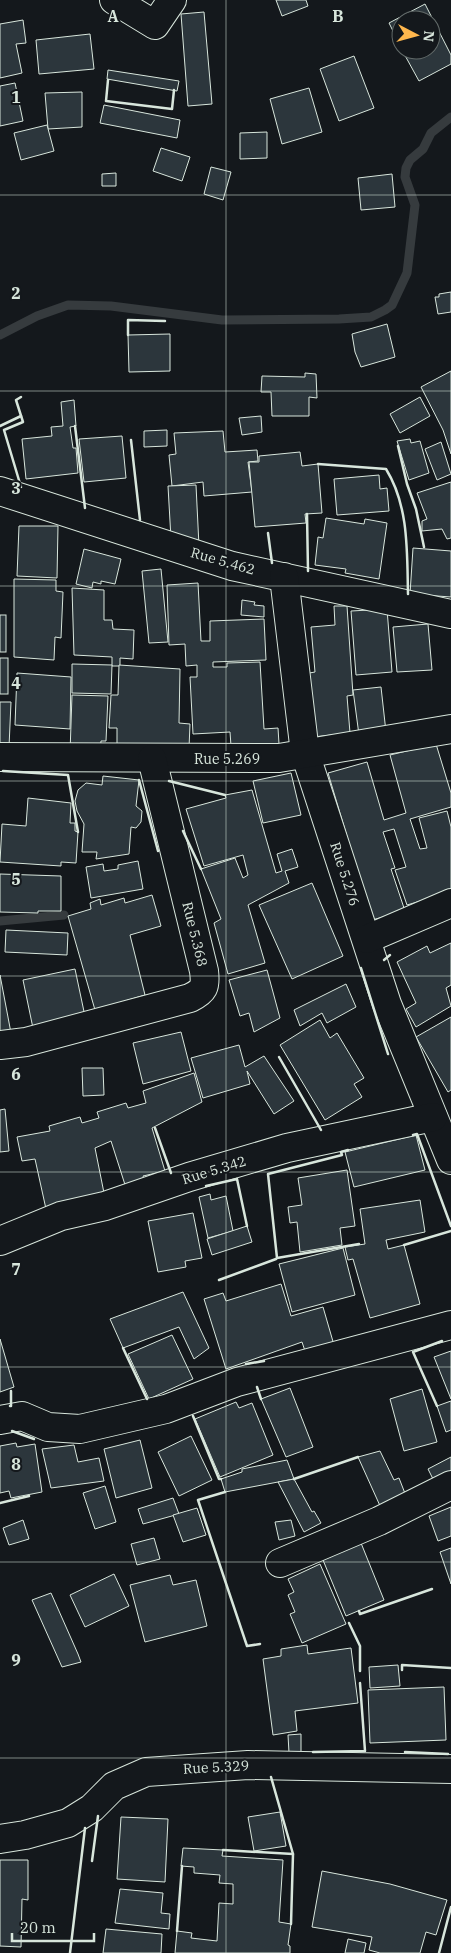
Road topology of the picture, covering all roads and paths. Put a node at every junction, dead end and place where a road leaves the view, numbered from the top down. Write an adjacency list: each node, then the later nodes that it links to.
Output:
1 (114, 0): 2 (street)
2 (172, 0)
3 (0, 491): 4 (street, Rue 5.462)
4 (284, 577): 5 (street, Rue 5.462); 7 (street, Rue 5.276)
5 (451, 614)
6 (451, 729): 7 (street, Rue 5.269)
7 (305, 753): 9 (street, Rue 5.269); 11 (street, Rue 5.276)
8 (0, 757): 9 (street, Rue 5.269)
9 (152, 759): 12 (street, Rue 5.368)
10 (451, 903): 11 (street)
11 (367, 939): 13 (street, Rue 5.276)
12 (0, 1045)
13 (433, 1117): 14 (street, Rue 5.276); 15 (street, Rue 5.342)
14 (451, 1160)
15 (0, 1241)
16 (451, 1325): 17 (street)
17 (2, 1420)
18 (451, 1486): 19 (street)
19 (280, 1563)
20 (451, 1769): 21 (street, Rue 5.329)
21 (0, 1839)

